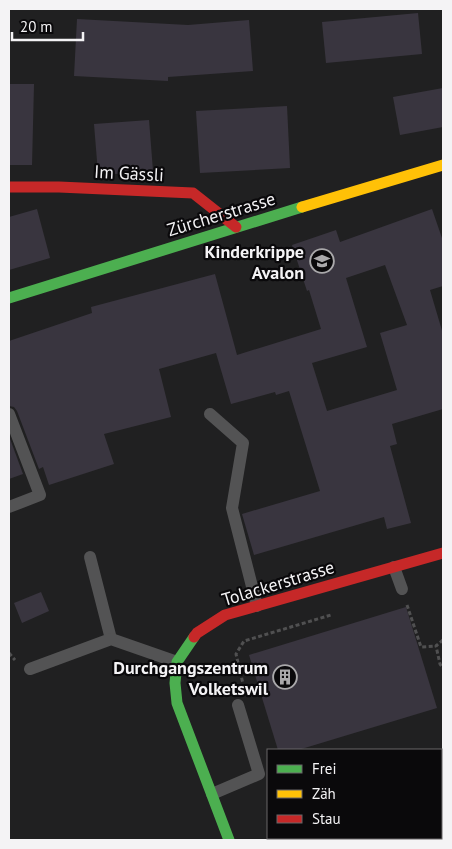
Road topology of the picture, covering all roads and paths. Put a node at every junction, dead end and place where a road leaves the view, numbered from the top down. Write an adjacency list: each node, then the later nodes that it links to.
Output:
1 (443, 165): 3 (street, Zürcherstrasse)
2 (9, 188): 3 (street, Im Gässli)
3 (236, 227): 4 (street, Zürcherstrasse)
4 (9, 298)
5 (9, 414): 7 (lane)
6 (210, 414): 12 (lane)
7 (9, 507)
8 (443, 553): 10 (street, Tolackerstrasse)
9 (90, 557): 14 (lane)
10 (394, 567): 11 (lane); 12 (street, Tolackerstrasse)
11 (402, 589): 16 (path)
12 (257, 606): 17 (street, Tolackerstrasse)
13 (331, 615): 20 (path)
14 (111, 639): 17 (lane); 19 (lane)
15 (443, 640): 16 (path)
16 (436, 646): 18 (path)
17 (177, 662): 21 (street)
18 (443, 668)
19 (30, 669)
20 (238, 705): 21 (lane)
21 (212, 794): 22 (street)
22 (229, 840)

